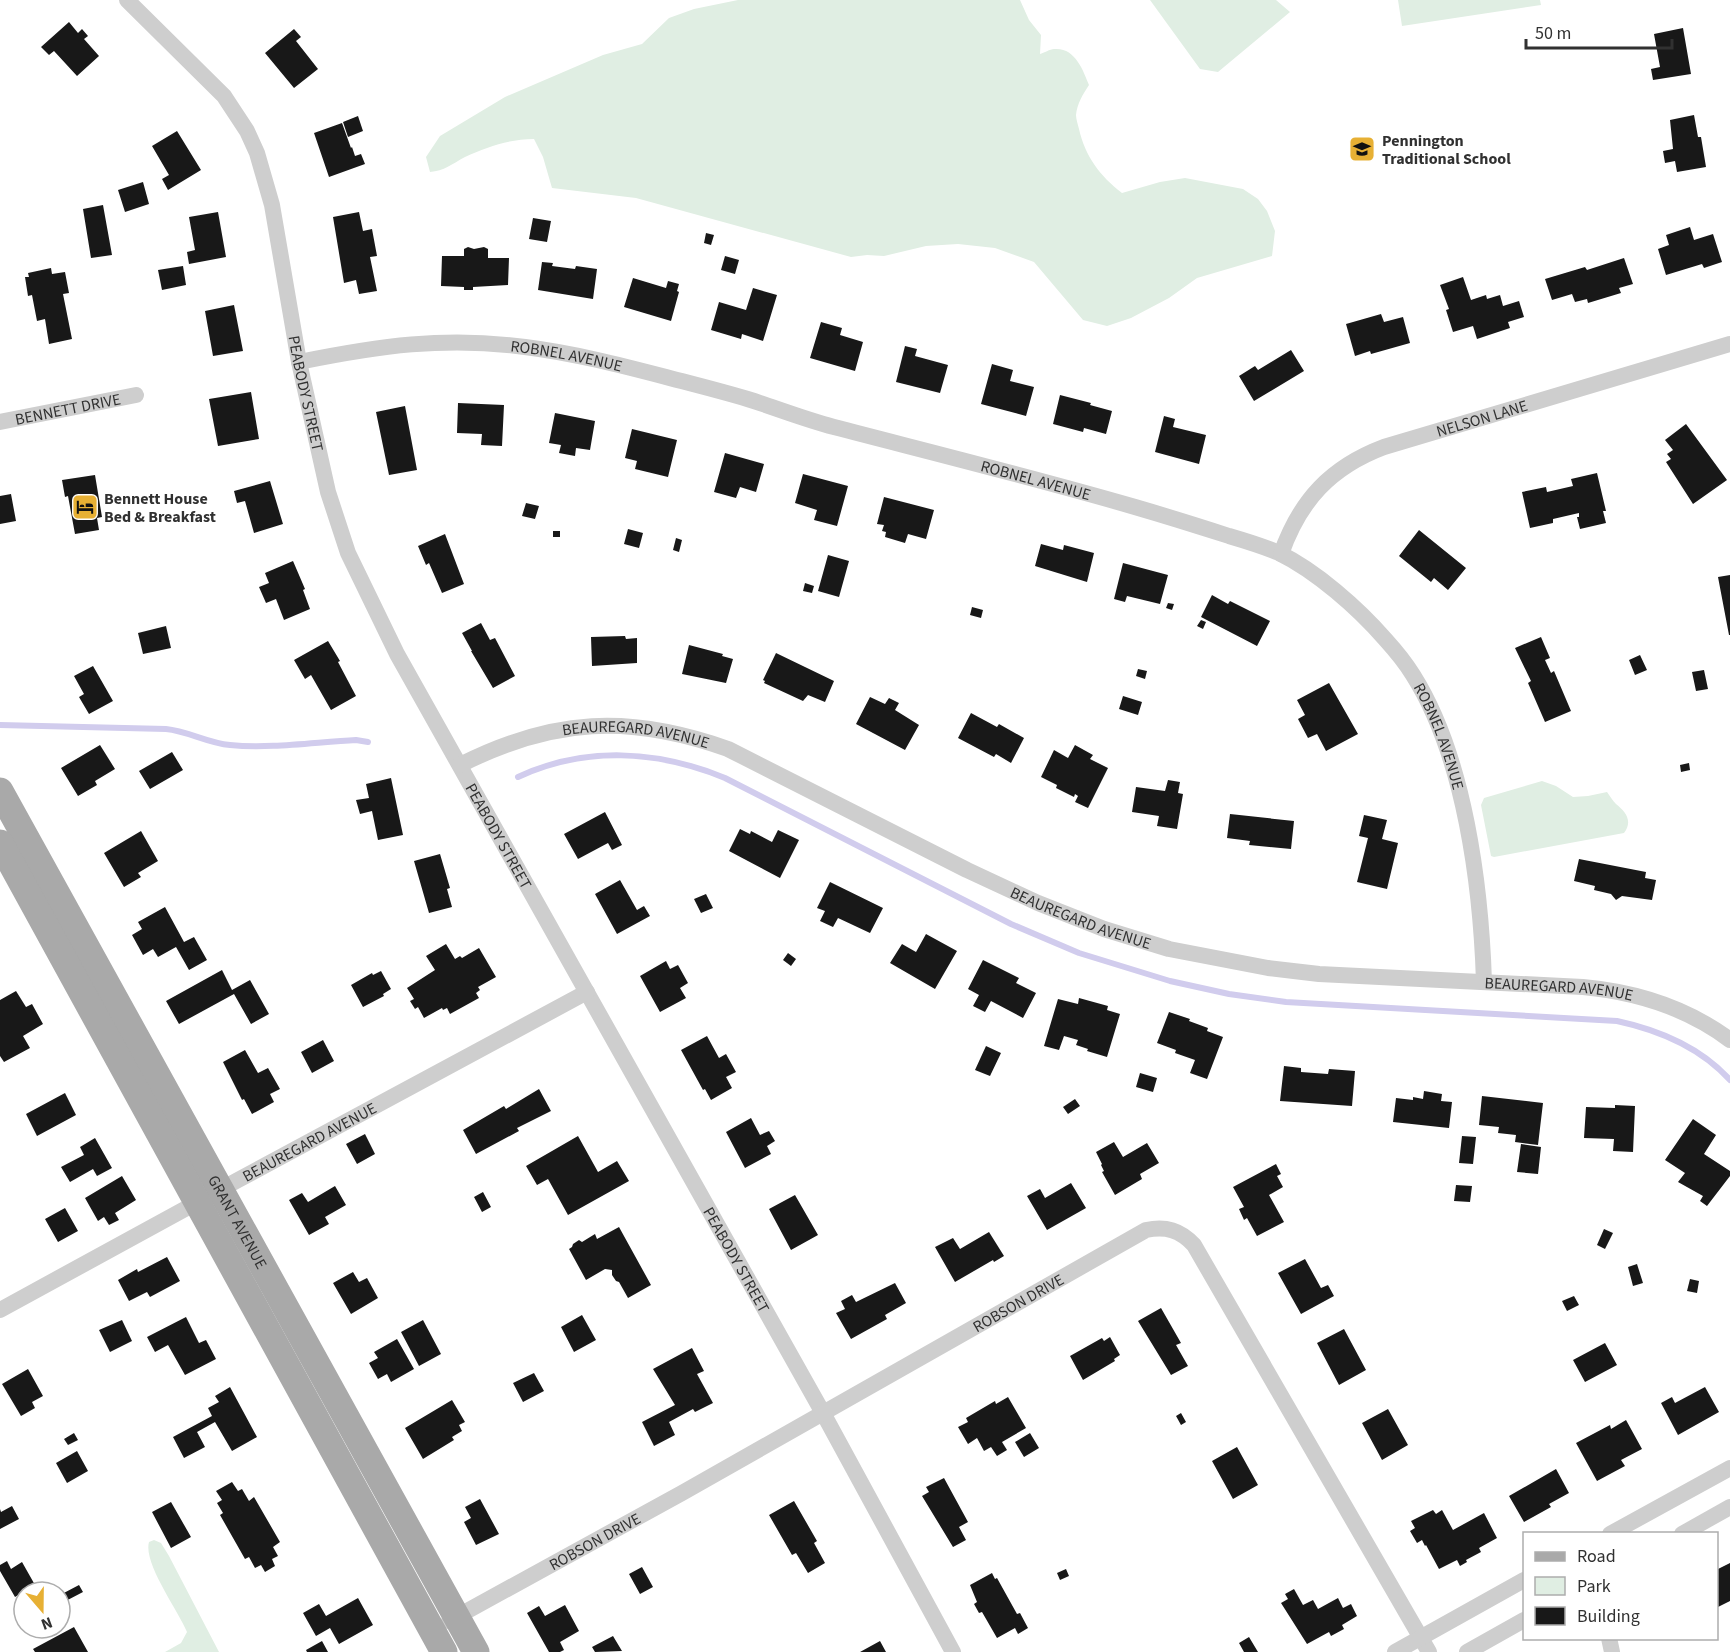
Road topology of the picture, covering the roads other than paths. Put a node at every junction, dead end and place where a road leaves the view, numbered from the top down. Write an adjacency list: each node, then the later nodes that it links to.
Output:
1 (128, 0): 3 (street, PEABODY STREET)
2 (1730, 344): 6 (street, NELSON LANE)
3 (299, 362): 6 (street, ROBNEL AVENUE); 7 (street, PEABODY STREET)
4 (136, 395): 5 (street, BENNETT DRIVE)
5 (0, 422)
6 (1281, 554): 10 (street, ROBNEL AVENUE)
7 (460, 765): 10 (street, BEAUREGARD AVENUE); 11 (street, PEABODY STREET)
8 (0, 791): 13 (main road, GRANT AVENUE)
9 (0, 843): 13 (main road, GRANT AVENUE)
10 (1484, 982): 12 (street, BEAUREGARD AVENUE)
11 (587, 992): 13 (street, BEAUREGARD AVENUE); 15 (street, PEABODY STREET)
12 (1730, 1040)
13 (209, 1195): 14 (street, BEAUREGARD AVENUE); 21 (main road, GRANT AVENUE); 23 (main road, GRANT AVENUE)
14 (0, 1310)
15 (823, 1413): 21 (street, ROBSON DRIVE); 24 (street, ROBSON DRIVE); 26 (street, PEABODY STREET)
16 (1730, 1468): 18 (street)
17 (1730, 1507): 19 (street)
18 (1612, 1532)
19 (1684, 1532)
20 (1523, 1582): 24 (street)
21 (457, 1617): 23 (street, ROBSON DRIVE); 25 (main road, GRANT AVENUE)
22 (1523, 1621): 28 (street)
23 (438, 1641)
24 (1425, 1645): 27 (street)
25 (476, 1652)
26 (953, 1652)
27 (1395, 1652)
28 (1467, 1652)

